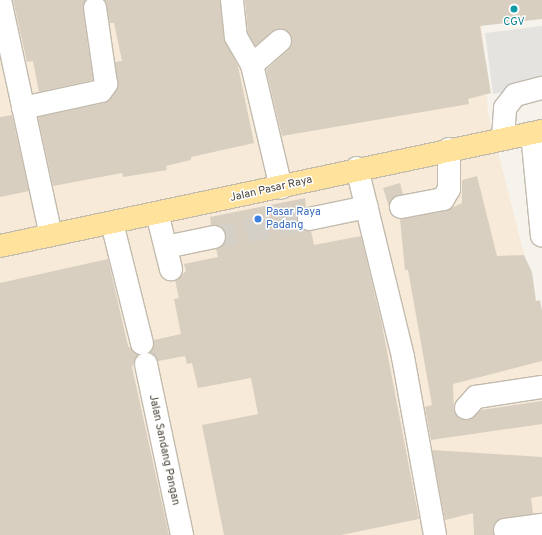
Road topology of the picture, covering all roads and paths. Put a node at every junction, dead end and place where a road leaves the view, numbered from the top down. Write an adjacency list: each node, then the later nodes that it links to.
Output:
1 (0, 0): 7 (street)
2 (232, 0): 5 (street)
3 (95, 8): 7 (street)
4 (280, 41): 5 (street)
5 (252, 65): 12 (street)
6 (542, 88): 9 (street)
7 (23, 108): 18 (street)
8 (537, 132): 9 (main road, Jalan Pasar Raya); 19 (street)
9 (503, 138): 10 (main road, Jalan Pasar Raya)
10 (449, 149): 11 (main road, Jalan Pasar Raya); 14 (street)
11 (357, 168): 12 (main road, Jalan Pasar Raya); 13 (street)
12 (280, 188): 15 (main road, Jalan Pasar Raya)
13 (367, 207): 16 (street); 31 (street)
14 (401, 207)
15 (157, 213): 17 (main road, Jalan Pasar Raya); 22 (street)
16 (309, 219)
17 (112, 224): 18 (main road, Jalan Pasar Raya); 24 (street)
18 (52, 235): 21 (main road, Jalan Pasar Raya)
19 (542, 236)
20 (214, 237): 22 (street)
21 (0, 246)
22 (166, 247): 23 (street)
23 (172, 269)
24 (140, 336)
25 (146, 364): 30 (street, Jalan Sandang Pangan)
26 (542, 387): 27 (street)
27 (466, 408)
28 (542, 526): 29 (street)
29 (505, 530)
30 (182, 535)
31 (435, 535)

